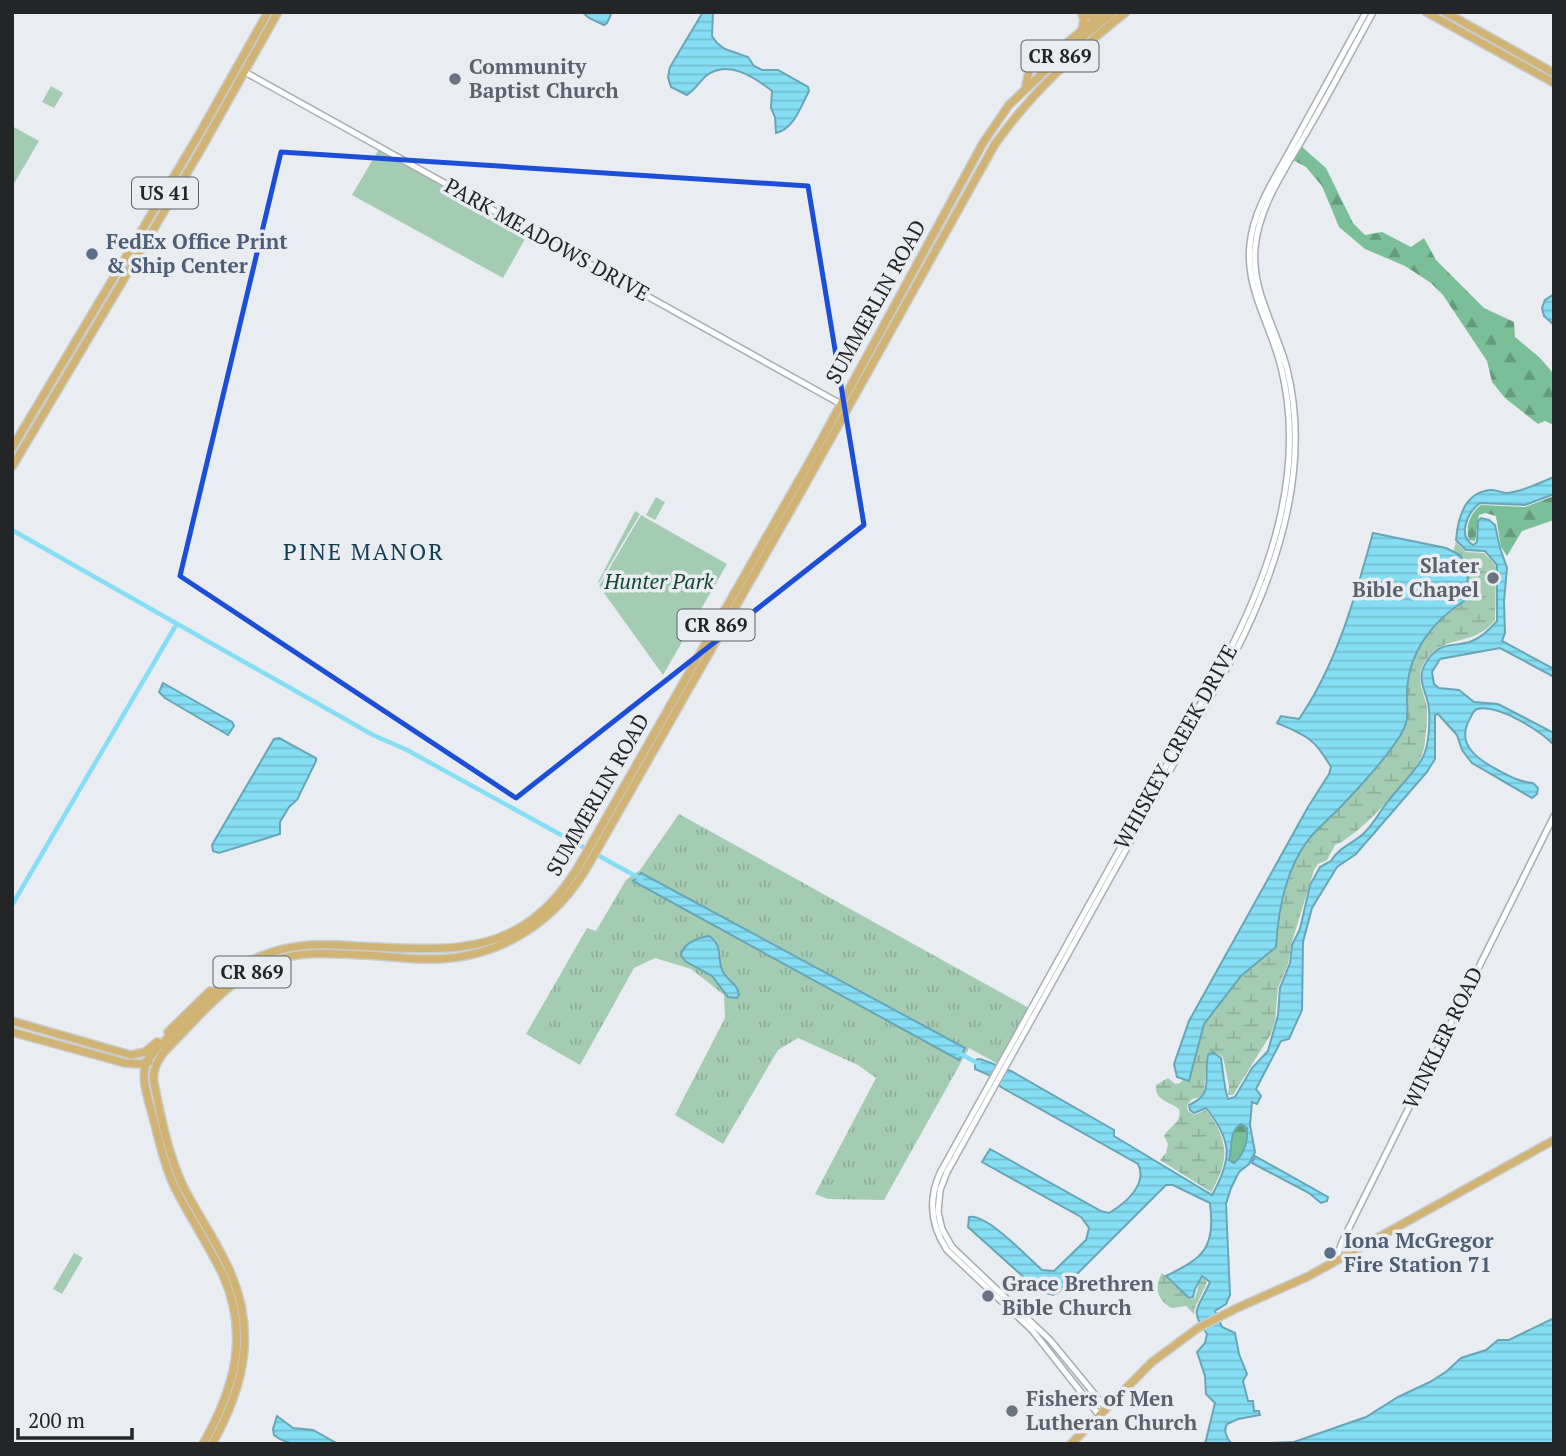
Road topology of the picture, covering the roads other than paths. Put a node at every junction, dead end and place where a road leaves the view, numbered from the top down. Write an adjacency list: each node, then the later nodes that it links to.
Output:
1 (268, 12): 14 (main road, US 41)
2 (278, 12): 16 (main road, US 41)
3 (1114, 12): 22 (main road, SUMMERLIN ROAD / CR 869)
4 (1126, 12): 18 (main road, SUMMERLIN ROAD / CR 869)
5 (1132, 12): 18 (main road)
6 (1366, 12): 40 (street, WHISKEY CREEK DRIVE)
7 (1373, 12): 40 (street, WHISKEY CREEK DRIVE)
8 (1426, 12): 11 (main road)
9 (1445, 12): 12 (main road)
10 (1101, 14): 13 (main road); 13 (main road)
11 (1435, 17): 12 (main road); 19 (main road)
12 (1468, 25): 17 (main road)
13 (1082, 30): 15 (main road)
14 (251, 42): 16 (main road); 21 (main road, US 41)
15 (1057, 52): 20 (main road); 20 (main road)
16 (245, 72): 23 (main road, US 41); 28 (street, PARK MEADOWS DRIVE)
17 (1554, 73)
18 (1045, 83): 28 (main road, SUMMERLIN ROAD / CR 869)
19 (1554, 83)
20 (1026, 85): 22 (main road)
21 (222, 94): 23 (main road); 24 (main road, US 41)
22 (1009, 106): 28 (main road, SUMMERLIN ROAD / CR 869)
23 (216, 123): 25 (main road, US 41)
24 (187, 154): 25 (main road); 26 (main road, US 41)
25 (188, 172): 27 (main road, US 41)
26 (70, 352): 27 (main road); 29 (main road, US 41)
27 (69, 372): 30 (main road, US 41)
28 (845, 406): 32 (main road, SUMMERLIN ROAD / CR 869)
29 (12, 448)
30 (12, 467)
31 (1554, 816): 47 (street, WINKLER ROAD)
32 (588, 859): 33 (main road, SUMMERLIN ROAD / CR 869); 37 (main road, SUMMERLIN ROAD / CR 869)
33 (232, 973): 38 (main road); 39 (main road, SUMMERLIN ROAD / CR 869)
34 (12, 1021): 38 (main road)
35 (12, 1032): 36 (main road)
36 (65, 1047): 39 (main road); 41 (main road)
37 (164, 1052): 39 (main road); 43 (main road, SUMMERLIN ROAD / CR 869)
38 (124, 1053): 39 (main road)
39 (143, 1066): 41 (main road); 43 (main road)
40 (1003, 1066): 42 (street, WHISKEY CREEK DRIVE)
41 (144, 1082): 45 (main road)
42 (993, 1083): 48 (street, WHISKEY CREEK DRIVE); 49 (street, WHISKEY CREEK DRIVE)
43 (163, 1119): 46 (main road, SUMMERLIN ROAD / CR 869)
44 (1554, 1140): 47 (main road)
45 (162, 1154): 46 (main road); 50 (main road)
46 (176, 1168): 51 (main road, SUMMERLIN ROAD / CR 869)
47 (1335, 1261): 48 (main road)
48 (1106, 1408): 49 (main road)
49 (1099, 1415): 52 (main road)
50 (203, 1444)
51 (212, 1444)
52 (1071, 1444)

